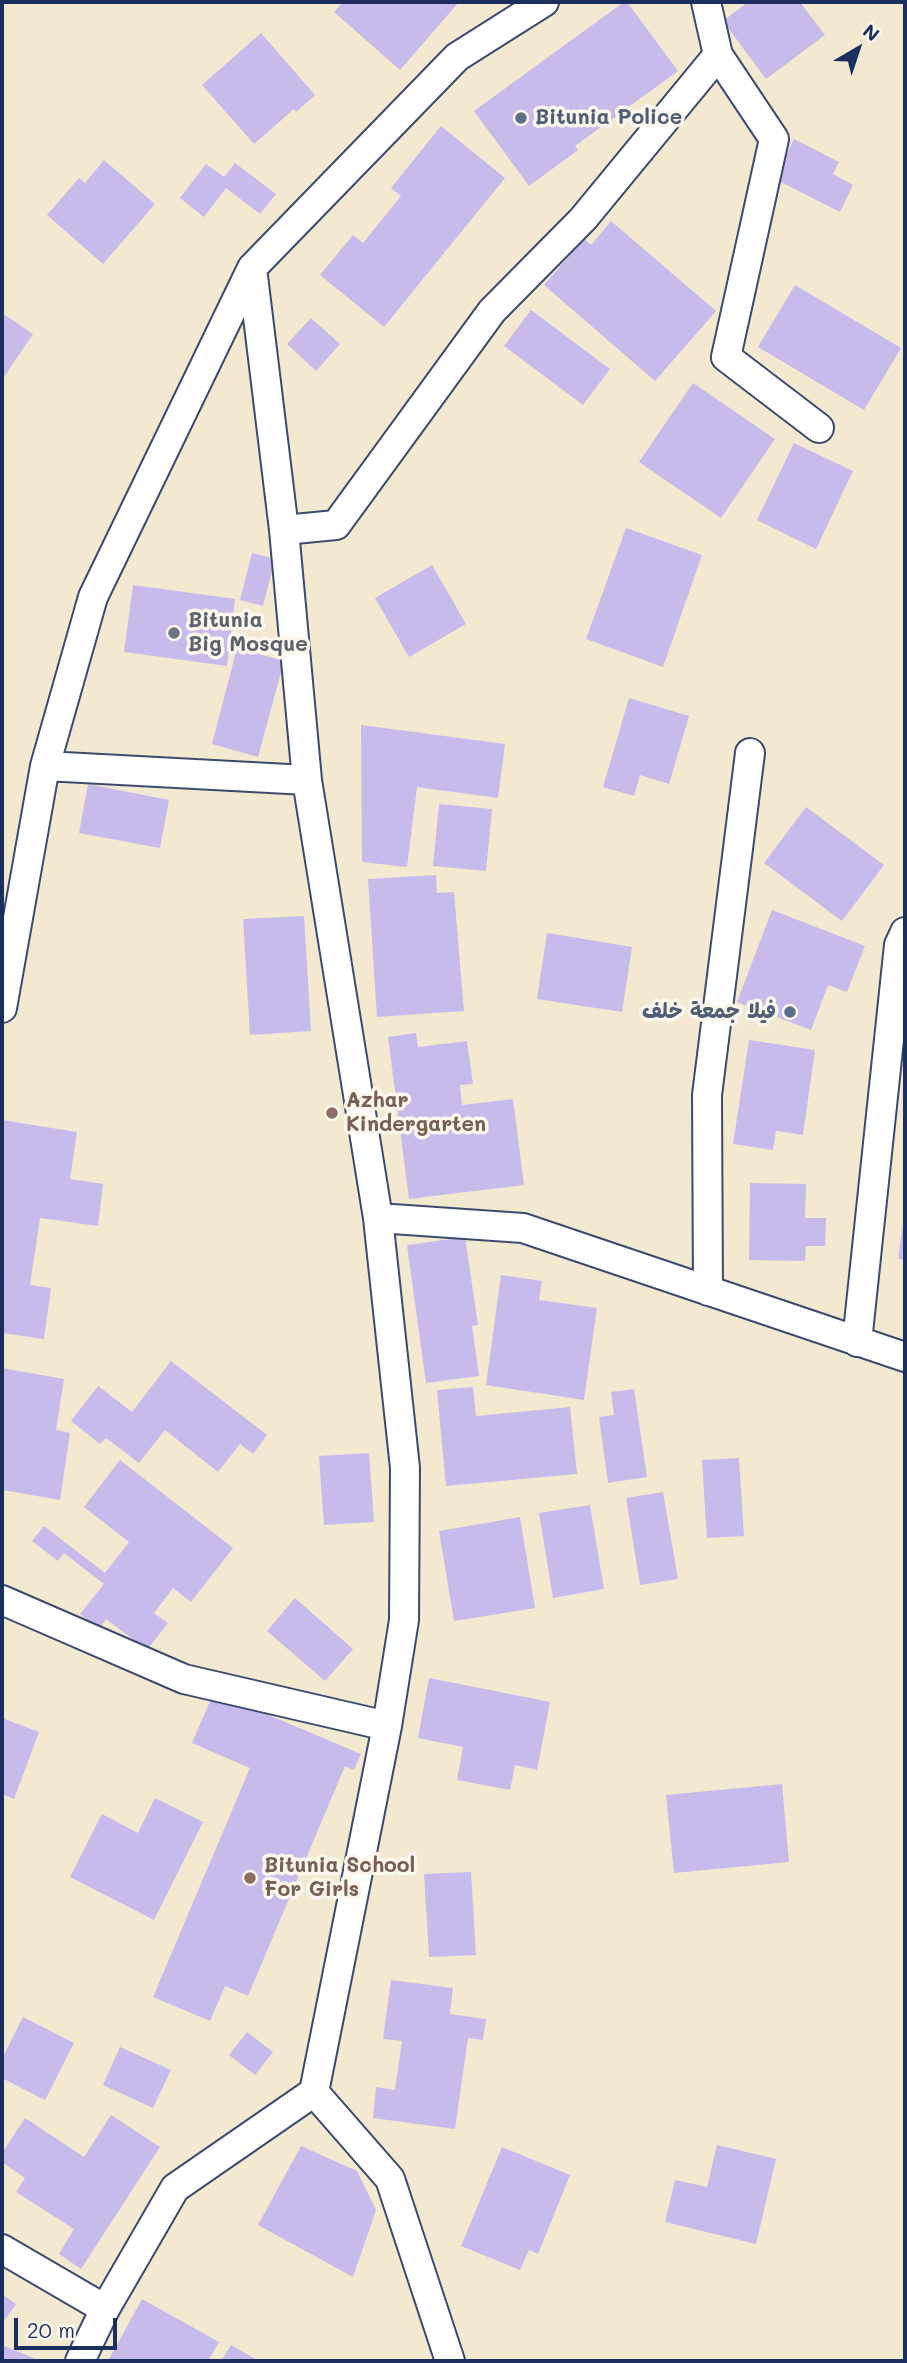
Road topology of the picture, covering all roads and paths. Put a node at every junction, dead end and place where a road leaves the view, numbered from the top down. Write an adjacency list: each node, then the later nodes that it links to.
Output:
1 (544, 2): 4 (street)
2 (706, 2): 3 (street)
3 (718, 55): 5 (street); 6 (street)
4 (252, 268): 6 (street); 8 (street)
5 (819, 428)
6 (284, 530): 9 (street)
7 (750, 753): 13 (street)
8 (45, 766): 9 (street); 11 (street)
9 (307, 779): 12 (street)
10 (905, 932): 14 (street)
11 (2, 1008)
12 (378, 1219): 13 (street); 17 (street)
13 (708, 1292): 14 (street)
14 (857, 1342): 15 (street)
15 (905, 1357)
16 (2, 1600): 17 (street)
17 (387, 1727): 18 (street)
18 (314, 2092): 20 (street); 22 (street)
19 (2, 2249): 20 (street)
20 (105, 2309): 21 (street)
21 (79, 2361)
22 (450, 2361)

